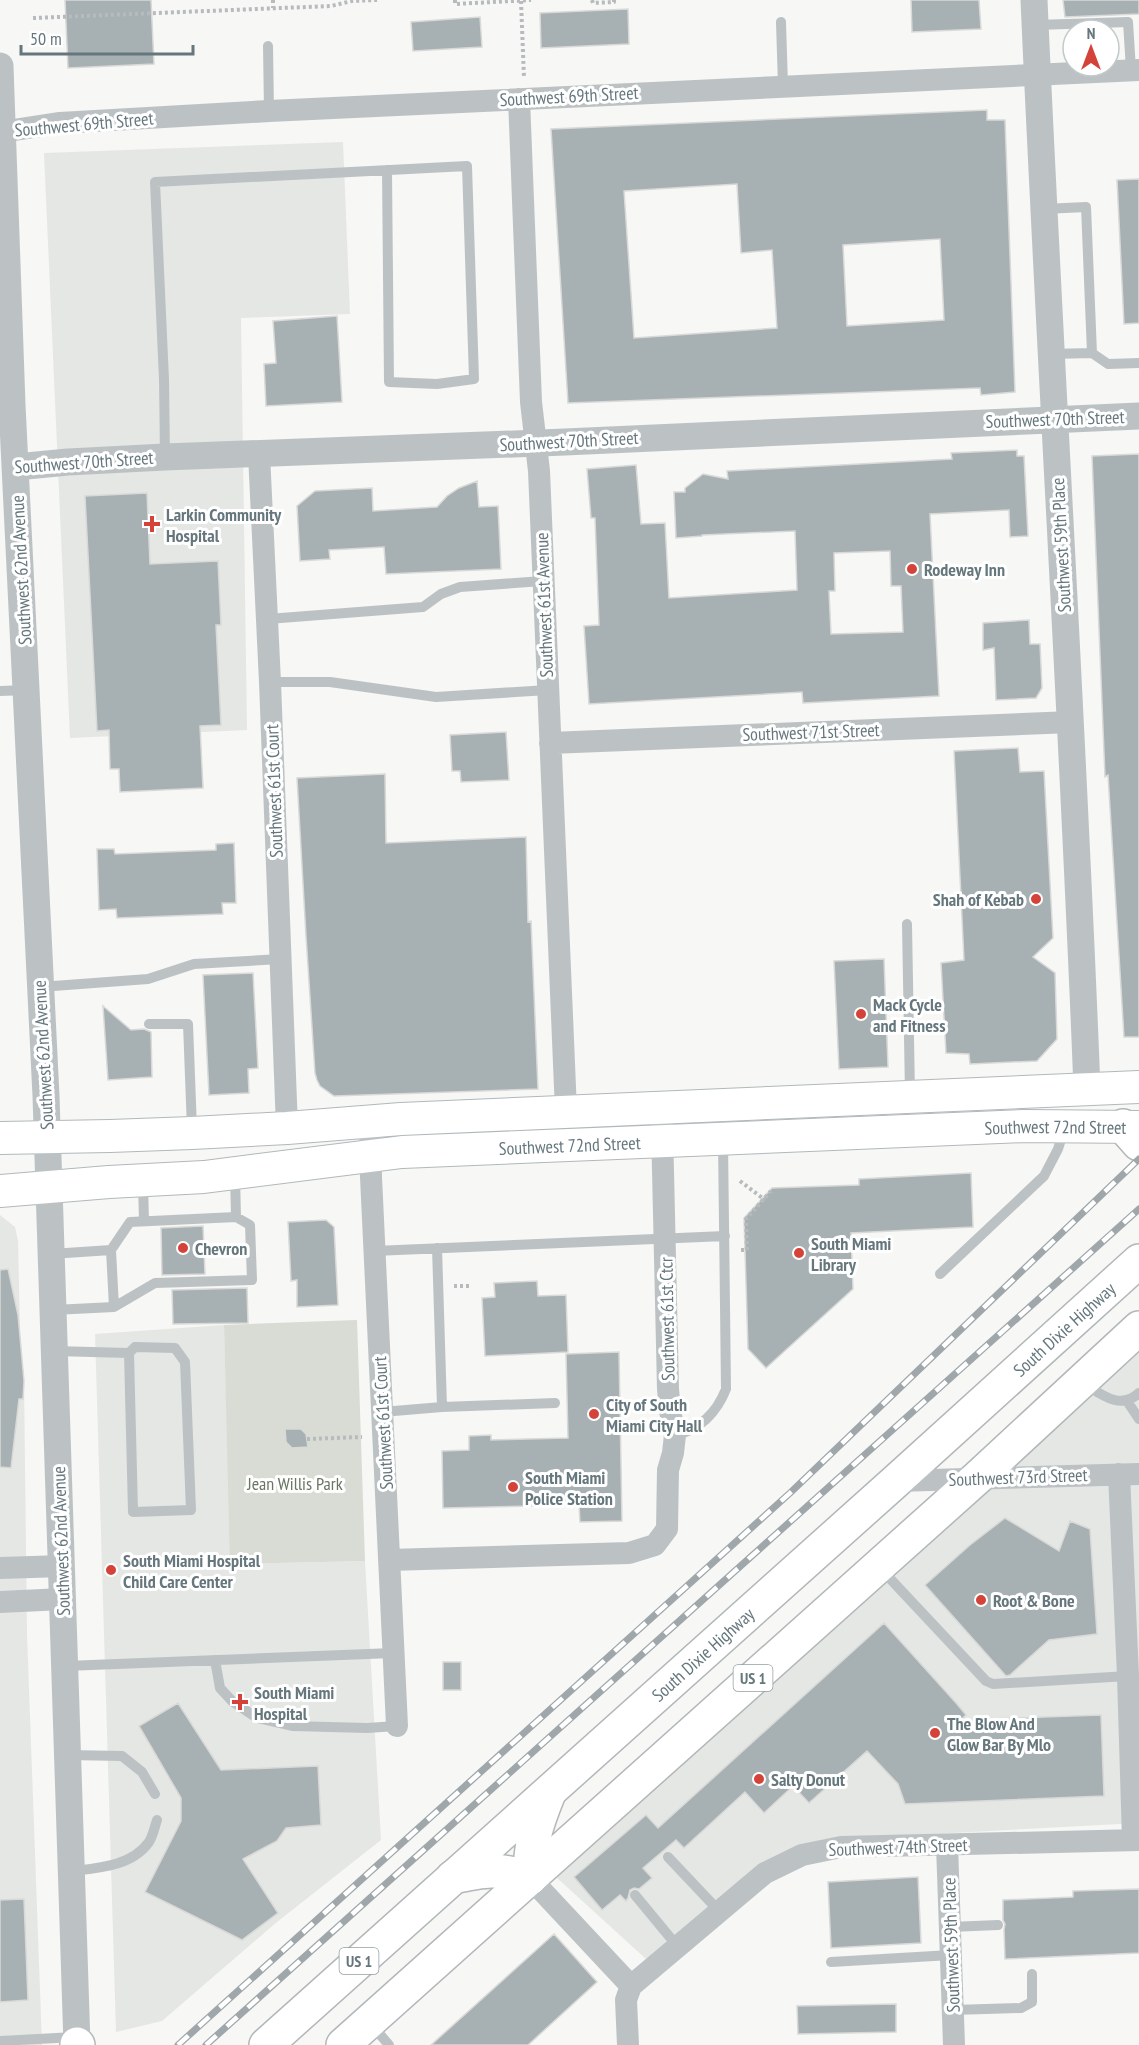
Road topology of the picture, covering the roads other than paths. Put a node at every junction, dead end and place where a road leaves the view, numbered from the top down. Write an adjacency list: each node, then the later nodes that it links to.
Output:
1 (1035, 13): 5 (lane); 6 (street, Southwest 59th Place)
2 (781, 22): 7 (lane)
3 (268, 46): 9 (lane)
4 (0, 66): 10 (street, Southwest 62nd Avenue)
5 (1135, 70): 6 (street, Southwest 69th Street)
6 (1037, 74): 7 (street, Southwest 69th Street); 12 (street, Southwest 59th Place)
7 (783, 86): 8 (street, Southwest 69th Street)
8 (522, 89): 9 (street, Southwest 69th Street); 19 (street, Southwest 61st Avenue)
9 (269, 111): 10 (street, Southwest 69th Street)
10 (2, 132): 16 (street, Southwest 62nd Avenue)
11 (387, 170): 11 (lane); 21 (lane)
12 (1044, 209): 13 (lane); 14 (street, Southwest 59th Place)
13 (1092, 352): 14 (lane); 15 (lane)
14 (1051, 354): 18 (street, Southwest 59th Place)
15 (1139, 363)
16 (6, 405): 22 (street, Southwest 62nd Avenue)
17 (1139, 416): 18 (street, Southwest 70th Street)
18 (1054, 418): 19 (street, Southwest 70th Street); 29 (street, Southwest 59th Place)
19 (537, 443): 20 (street, Southwest 70th Street); 23 (street, Southwest 61st Avenue)
20 (259, 454): 21 (street, Southwest 70th Street); 24 (street, Southwest 61st Court)
21 (165, 457): 22 (street, Southwest 70th Street)
22 (8, 468): 26 (street, Southwest 62nd Avenue)
23 (543, 581): 24 (lane); 27 (street, Southwest 61st Avenue)
24 (268, 619): 25 (street, Southwest 61st Court)
25 (270, 682): 27 (lane); 32 (street, Southwest 61st Court)
26 (27, 690): 28 (lane); 33 (street, Southwest 62nd Avenue)
27 (548, 690): 30 (street, Southwest 61st Avenue)
28 (0, 691)
29 (1071, 722): 30 (street, Southwest 71st Street); 36 (street, Southwest 59th Place)
30 (550, 743): 39 (street, Southwest 61st Avenue)
31 (907, 924): 37 (lane)
32 (281, 959): 33 (lane); 44 (street, Southwest 61st Court)
33 (40, 987): 47 (street, Southwest 62nd Avenue)
34 (149, 1024): 45 (lane)
35 (1139, 1087): 36 (main road, Southwest 72nd Street)
36 (1087, 1089): 37 (main road, Southwest 72nd Street); 42 (main road)
37 (910, 1097): 41 (main road, Southwest 72nd Street)
38 (662, 1108): 39 (main road, Southwest 72nd Street); 41 (main road, Southwest 72nd Street); 49 (street, Southwest 61st Ctcr)
39 (566, 1112): 40 (main road, Southwest 72nd Street)
40 (370, 1120): 44 (main road, Southwest 72nd Street); 50 (street, Southwest 61st Court)
41 (723, 1122): 42 (main road, Southwest 72nd Street); 49 (main road, Southwest 72nd Street); 57 (lane)
42 (1026, 1126): 43 (main road, Southwest 72nd Street)
43 (1065, 1126): 46 (main road, Southwest 72nd Street); 64 (lane)
44 (287, 1128): 45 (main road, Southwest 72nd Street)
45 (192, 1132): 47 (main road, Southwest 72nd Street)
46 (1133, 1132)
47 (47, 1137): 48 (main road, Southwest 72nd Street); 53 (street, Southwest 62nd Avenue)
48 (0, 1138)
49 (663, 1141): 50 (main road, Southwest 72nd Street); 58 (street, Southwest 61st Ctcr)
50 (370, 1156): 51 (main road, Southwest 72nd Street); 61 (street, Southwest 61st Court)
51 (235, 1174): 52 (main road, Southwest 72nd Street); 55 (lane)
52 (143, 1180): 53 (main road, Southwest 72nd Street); 56 (lane)
53 (49, 1187): 54 (main road, Southwest 72nd Street); 62 (street, Southwest 62nd Avenue)
54 (0, 1191)
55 (236, 1217): 56 (lane); 65 (lane)
56 (144, 1221): 60 (lane)
57 (725, 1236): 58 (lane); 77 (lane)
58 (665, 1239): 59 (lane); 77 (street, Southwest 61st Ctcr)
59 (437, 1248): 61 (lane); 74 (lane)
60 (111, 1250): 62 (lane); 65 (lane)
61 (374, 1251): 75 (street, Southwest 61st Court)
62 (51, 1254): 66 (street, Southwest 62nd Avenue)
63 (1139, 1261): 80 (highway, South Dixie Highway / US 1)
64 (940, 1274)
65 (114, 1307): 66 (lane)
66 (53, 1310): 68 (street, Southwest 62nd Avenue)
67 (1139, 1328): 70 (highway, US 1)
68 (54, 1351): 69 (lane); 83 (street, Southwest 62nd Avenue)
69 (129, 1353): 69 (lane)
70 (1080, 1381): 72 (lane); 79 (highway, US 1)
71 (1139, 1393): 72 (lane)
72 (1127, 1401): 76 (lane)
73 (555, 1403): 74 (lane)
74 (442, 1407): 75 (lane)
75 (382, 1412): 81 (street, Southwest 61st Court)
76 (1139, 1419)
77 (675, 1436): 81 (street, Southwest 61st Ctcr)
78 (1129, 1474): 79 (street, Southwest 73rd Street); 90 (street)
79 (977, 1478): 80 (street, Southwest 73rd Street); 82 (highway, US 1)
80 (896, 1482): 93 (highway, South Dixie Highway / US 1)
81 (389, 1560): 87 (street, Southwest 61st Court)
82 (878, 1565): 90 (lane); 101 (highway, US 1)
83 (63, 1566): 84 (street); 85 (street, Southwest 62nd Avenue)
84 (0, 1568)
85 (63, 1599): 86 (street); 89 (street, Southwest 62nd Avenue)
86 (0, 1602)
87 (393, 1653): 88 (lane); 91 (street, Southwest 61st Court)
88 (215, 1660): 89 (lane); 91 (lane)
89 (65, 1666): 92 (street, Southwest 62nd Avenue)
90 (1128, 1676): 96 (street)
91 (397, 1726)
92 (68, 1755): 94 (lane); 99 (street, Southwest 62nd Avenue)
93 (551, 1789): 100 (highway, South Dixie Highway / US 1); 101 (highway)
94 (155, 1794)
95 (158, 1820): 99 (lane)
96 (1136, 1840): 97 (street, Southwest 74th Street)
97 (947, 1845): 103 (street, Southwest 74th Street); 105 (street, Southwest 59th Place)
98 (668, 1857): 103 (lane)
99 (72, 1871): 114 (street, Southwest 62nd Avenue)
100 (453, 1877): 101 (highway); 115 (highway, South Dixie Highway / US 1)
101 (530, 1878): 110 (street); 112 (highway, US 1)
102 (635, 1895): 106 (lane)
103 (719, 1911): 106 (street, Southwest 74th Street)
104 (998, 1925): 105 (lane)
105 (950, 1927): 107 (street, Southwest 59th Place)
106 (678, 1947): 110 (street, Southwest 74th Street)
107 (951, 1955): 108 (lane); 111 (street, Southwest 59th Place)
108 (831, 1962)
109 (1032, 1974): 111 (lane)
110 (631, 1986): 117 (street)
111 (953, 2010): 118 (street, Southwest 59th Place)
112 (379, 2033): 116 (highway, US 1)
113 (0, 2041): 114 (lane)
114 (77, 2043)
115 (266, 2045)
116 (343, 2045)
117 (628, 2045)
118 (954, 2045)

